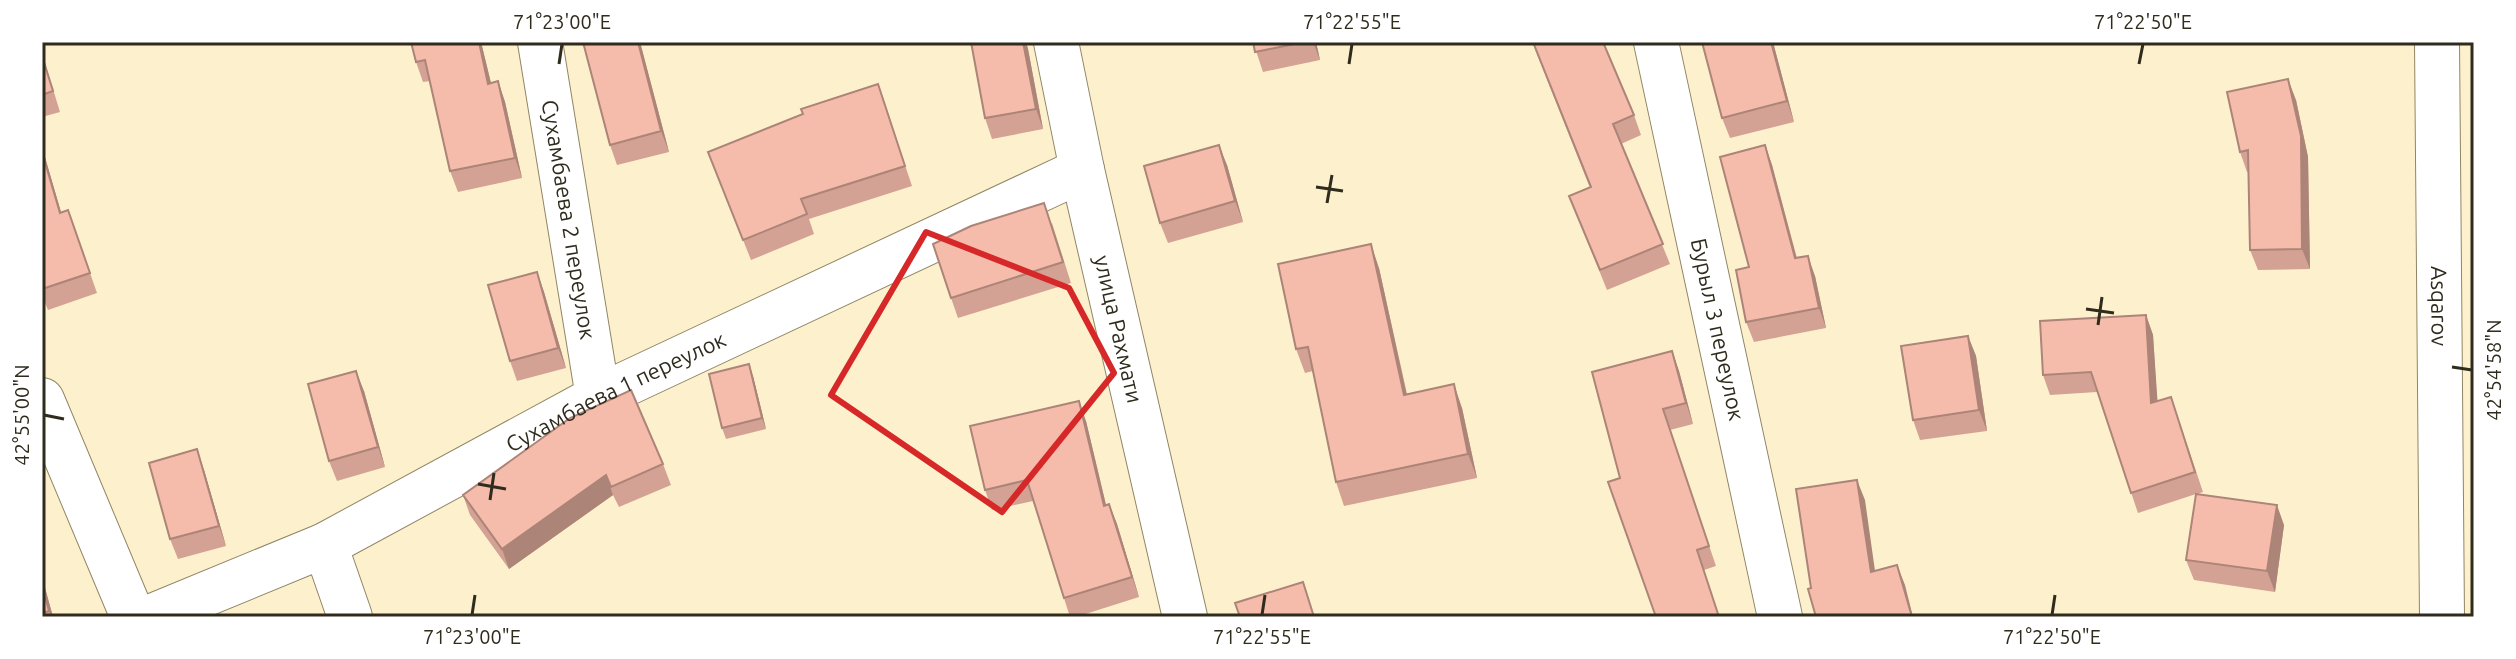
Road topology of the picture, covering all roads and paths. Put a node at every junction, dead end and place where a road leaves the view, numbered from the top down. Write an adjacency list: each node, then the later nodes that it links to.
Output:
1 (540, 42): 6 (street, Сухамбаева 2 переулок)
2 (1056, 42): 5 (street, улица Рахмати)
3 (1656, 42): 13 (street, Бурыл 3 переулок)
4 (2437, 42): 14 (street, Asqarov)
5 (1082, 170): 6 (street, Сухамбаева 1 переулок); 12 (street, улица Рахмати)
6 (598, 397): 8 (street, Сухамбаева 1 переулок)
7 (42, 400): 9 (street)
8 (325, 545): 10 (street, Сухамбаева 1 переулок); 11 (street)
9 (133, 617)
10 (150, 617)
11 (350, 617)
12 (1185, 617)
13 (1780, 617)
14 (2442, 617)

